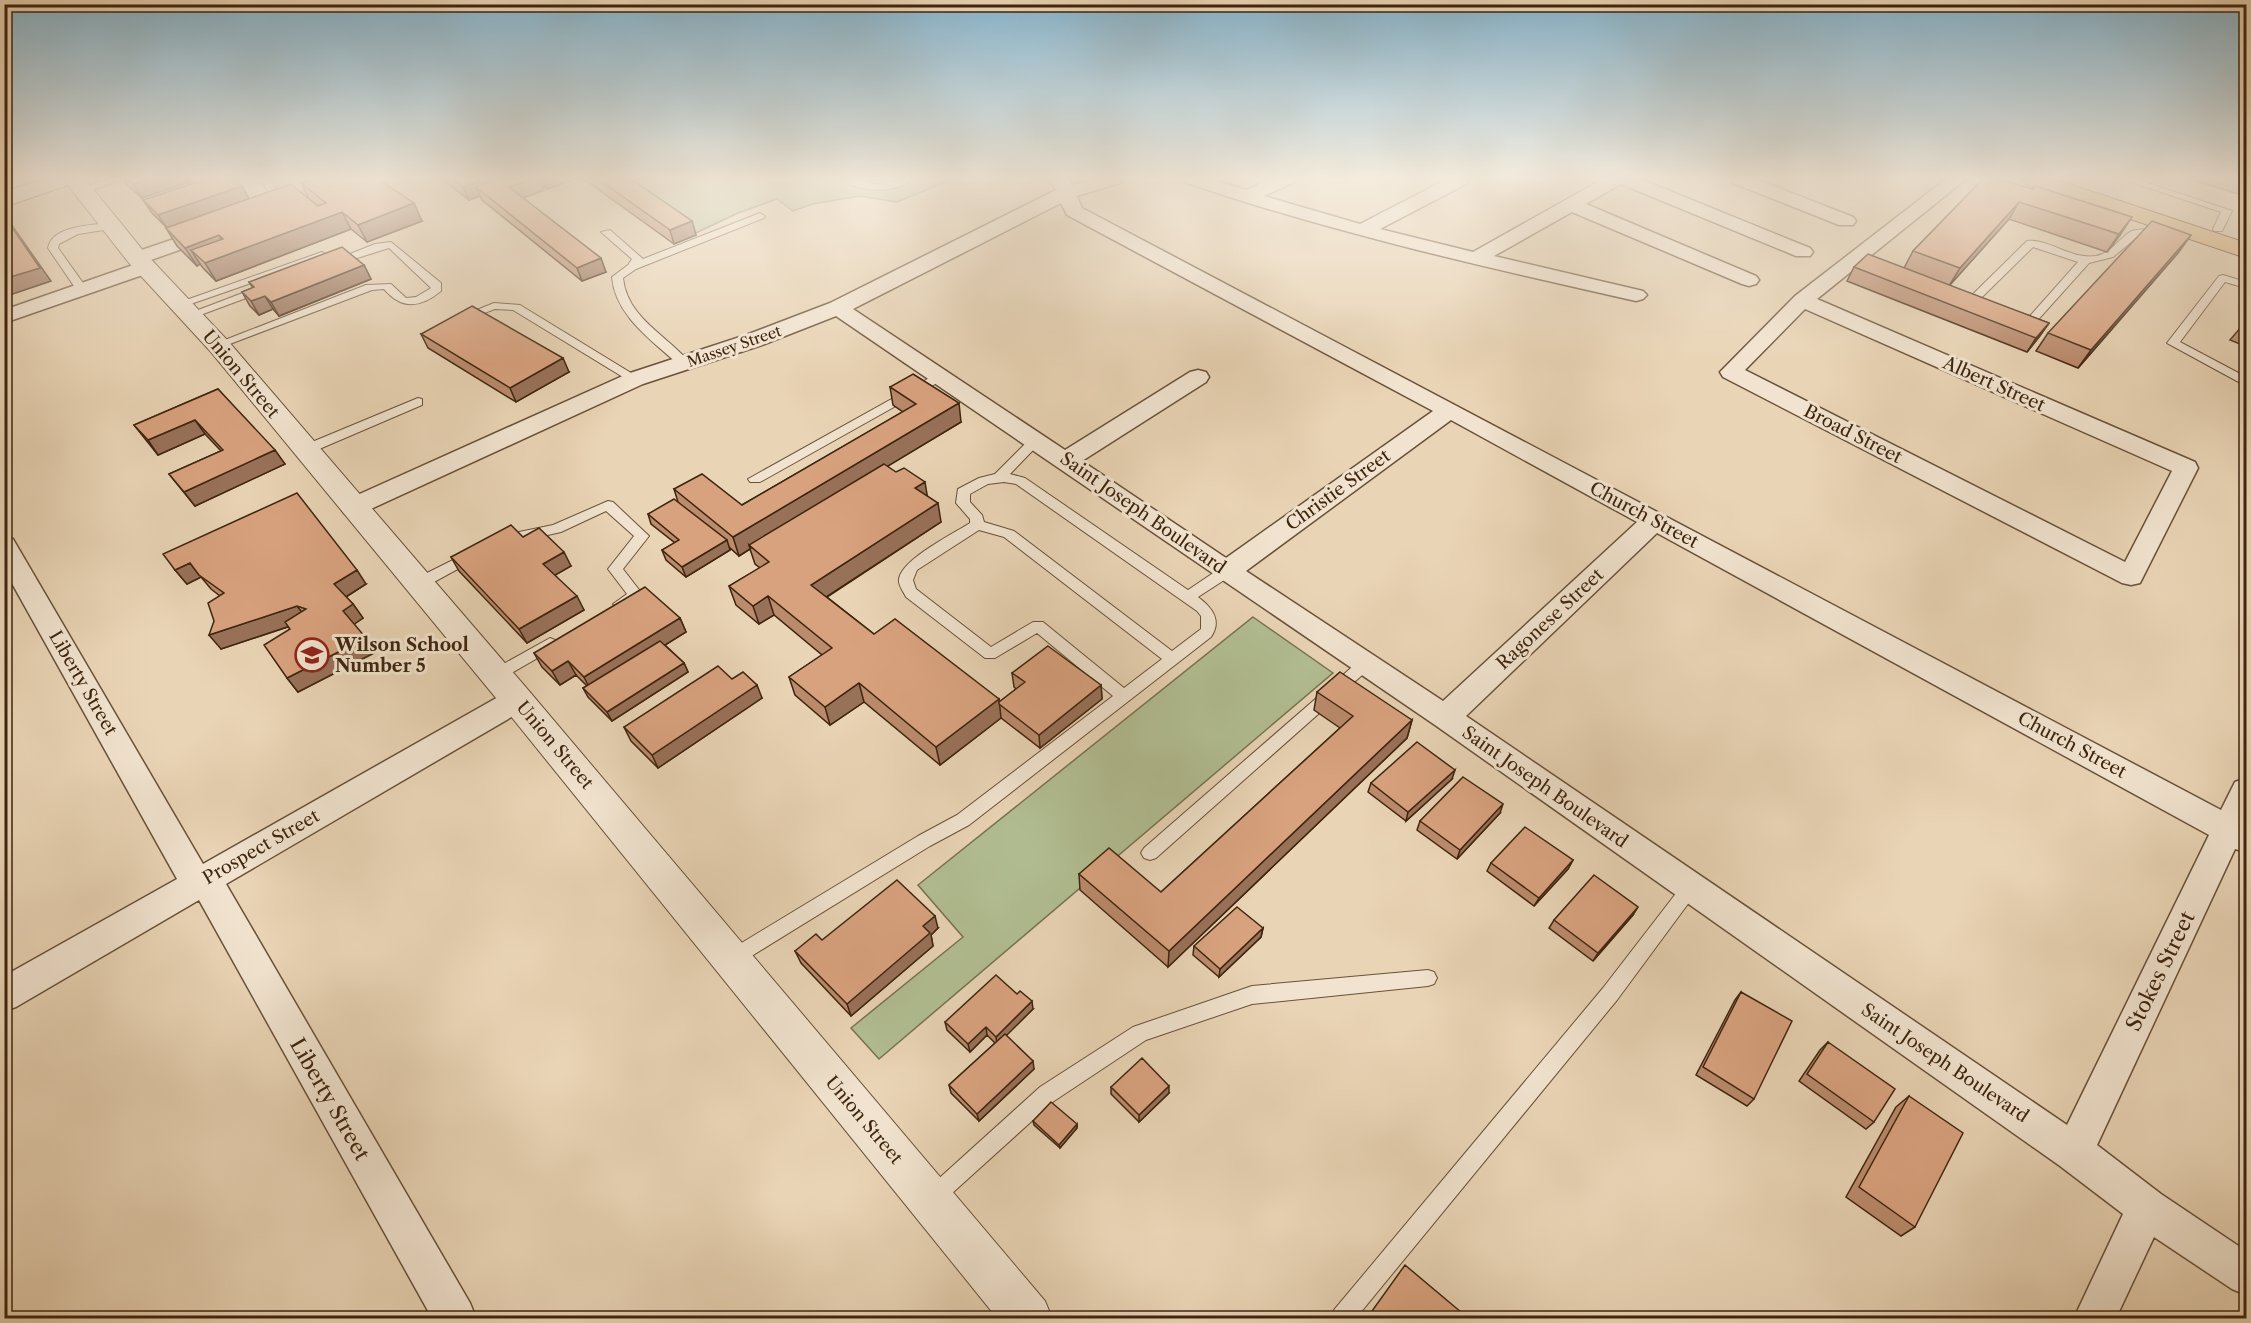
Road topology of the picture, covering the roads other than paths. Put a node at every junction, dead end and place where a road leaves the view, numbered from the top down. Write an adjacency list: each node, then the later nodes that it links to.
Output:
1 (57, 241): 24 (lane)
2 (124, 241): 20 (street, Union Street)
3 (192, 241): 20 (street)
4 (617, 241): 21 (lane)
5 (698, 241): 21 (lane)
6 (961, 241): 28 (street, Massey Street)
7 (1130, 241): 40 (street, Church Street)
8 (1409, 241): 18 (street)
9 (1506, 241): 18 (street)
10 (1656, 241): 22 (street)
11 (1776, 241): 17 (street)
12 (1884, 241): 27 (street, Broad Street)
13 (2122, 241): 19 (lane)
14 (2216, 241): 16 (highway)
15 (340, 249): 30 (lane)
16 (2247, 251)
17 (1803, 252)
18 (1476, 258): 25 (street)
19 (2085, 261): 26 (lane); 29 (lane)
20 (142, 262): 24 (street); 30 (street, Union Street)
21 (632, 267): 34 (lane)
22 (1749, 280)
23 (2247, 285): 38 (lane)
24 (82, 290): 31 (street)
25 (1636, 295)
26 (1974, 298)
27 (1802, 300): 44 (street, Albert Street); 44 (street, Broad Street)
28 (838, 308): 34 (street, Massey Street); 35 (street, Saint Joseph Boulevard)
29 (2004, 309)
30 (185, 310): 33 (street, Union Street); 33 (lane)
31 (4, 316)
32 (456, 321): 37 (lane)
33 (218, 345): 42 (street, Union Street)
34 (684, 363): 37 (street, Massey Street)
35 (940, 376): 41 (street, Saint Joseph Boulevard); 46 (lane)
36 (1198, 377): 43 (street)
37 (635, 380): 47 (street, Massey Street)
38 (2247, 382)
39 (418, 402): 42 (lane)
40 (1450, 410): 48 (street, Church Street); 51 (street, Christie Street)
41 (1036, 440): 43 (street, Saint Joseph Boulevard); 45 (lane)
42 (305, 450): 47 (street, Union Street)
43 (1066, 460): 51 (street, Saint Joseph Boulevard)
44 (2186, 468)
45 (1000, 477): 49 (lane); 53 (lane)
46 (755, 479)
47 (353, 507): 52 (street, Union Street)
48 (1654, 521): 60 (street, Ragonese Street); 62 (street, Church Street)
49 (977, 525): 56 (lane); 59 (lane)
50 (4, 545): 64 (street, Liberty Street)
51 (1227, 571): 53 (lane); 57 (street, Saint Joseph Boulevard)
52 (418, 584): 54 (lane); 58 (street, Union Street)
53 (1186, 598): 56 (lane)
54 (606, 613)
55 (566, 635): 58 (lane)
56 (1172, 659): 59 (lane)
57 (1364, 664): 60 (street, Saint Joseph Boulevard); 63 (lane)
58 (506, 688): 64 (street, Prospect Street); 66 (street, Union Street)
59 (1124, 696): 66 (lane)
60 (1445, 717): 65 (street, Saint Joseph Boulevard)
61 (2247, 791): 62 (street, Stokes Street)
62 (2237, 834): 69 (street, Stokes Street)
63 (1150, 853)
64 (201, 882): 68 (street, Prospect Street); 73 (street, Liberty Street)
65 (1690, 888): 69 (street, Saint Joseph Boulevard); 75 (lane)
66 (731, 959): 70 (street, Union Street)
67 (1428, 978): 70 (lane)
68 (4, 995)
69 (2074, 1152): 71 (street, Saint Joseph Boulevard)
70 (930, 1200): 74 (street, Union Street)
71 (2147, 1208): 72 (street, Saint Joseph Boulevard); 76 (street)
72 (2247, 1275)
73 (455, 1318)
74 (1028, 1318)
75 (1342, 1318)
76 (2095, 1318)

